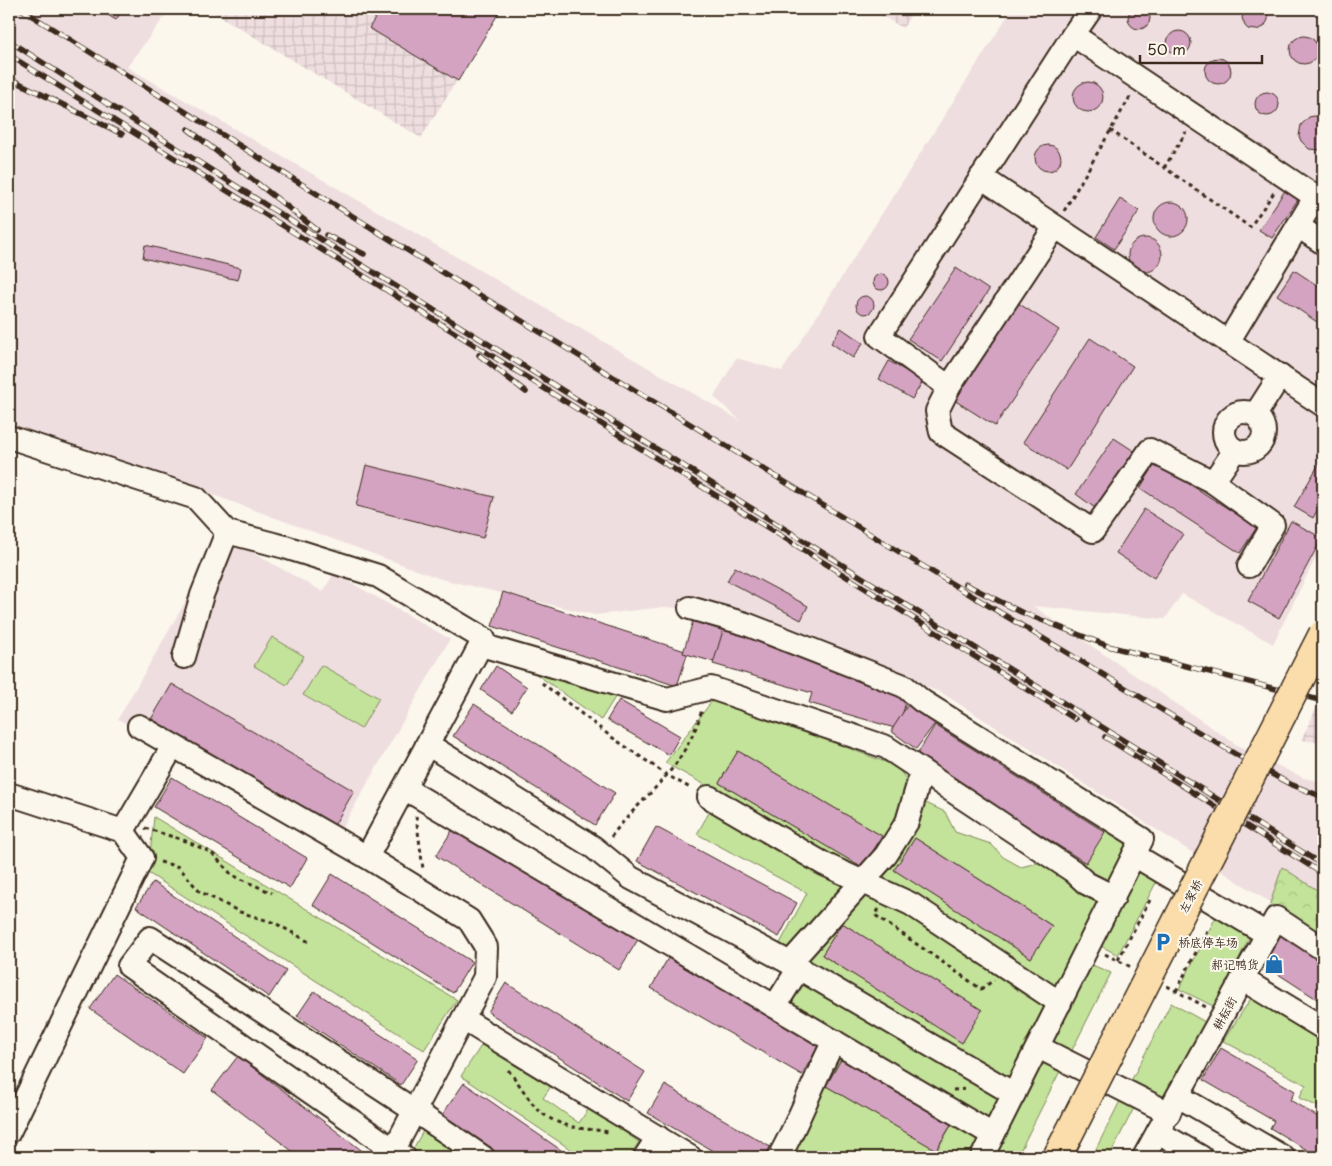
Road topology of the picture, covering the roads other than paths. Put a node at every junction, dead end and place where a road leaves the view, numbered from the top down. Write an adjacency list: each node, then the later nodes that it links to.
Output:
1 (1091, 9): 2 (street)
2 (1073, 35): 3 (street); 4 (street)
3 (981, 177): 6 (street); 10 (street)
4 (1320, 199): 5 (street)
5 (1298, 226): 7 (street); 8 (street)
6 (1055, 227): 8 (street); 10 (street)
7 (1323, 243)
8 (1228, 342): 9 (street)
9 (1280, 376): 11 (street); 13 (street)
10 (949, 387): 13 (street)
11 (1323, 405)
12 (9, 437): 14 (street)
13 (1213, 482): 15 (street)
14 (226, 532): 18 (street); 19 (street)
15 (1249, 566)
16 (690, 608): 28 (street)
17 (1323, 634): 55 (main road, 左家桥, bridge)
18 (481, 645): 21 (street); 23 (street)
19 (184, 657)
20 (139, 726): 22 (street)
21 (428, 744): 24 (street); 34 (street)
22 (173, 746): 27 (street); 29 (street)
23 (922, 771): 30 (street); 31 (street)
24 (404, 788): 29 (street); 37 (street)
25 (9, 794): 27 (street)
26 (709, 797): 30 (street)
27 (125, 827): 45 (street)
28 (1138, 847): 31 (street); 32 (street)
29 (366, 857): 38 (street)
30 (863, 882): 34 (street); 36 (street)
31 (1114, 897): 36 (street)
32 (1267, 934): 33 (street, 耕耘街); 35 (street, 耕耘街)
33 (1323, 950)
34 (794, 966): 37 (street); 42 (street)
35 (1242, 980): 39 (street); 43 (street, 耕耘街)
36 (1060, 1003): 41 (street)
37 (775, 1006): 40 (street)
38 (463, 1019): 44 (street); 48 (street)
39 (1323, 1028)
40 (834, 1041): 47 (street); 53 (street)
41 (1038, 1047): 42 (street); 43 (street)
42 (1014, 1094): 47 (street)
43 (1173, 1104): 46 (street, 耕耘街); 58 (street)
44 (415, 1110): 49 (street); 49 (street); 50 (street)
45 (9, 1132)
46 (1158, 1132): 56 (street, 耕耘街); 57 (street)
47 (993, 1135): 54 (street)
48 (658, 1138): 51 (street); 52 (street)
49 (396, 1155)
50 (483, 1157)
51 (645, 1157)
52 (690, 1157)
53 (779, 1157)
54 (982, 1157)
55 (1057, 1157)
56 (1144, 1157)
57 (1201, 1157)
58 (1283, 1157)

